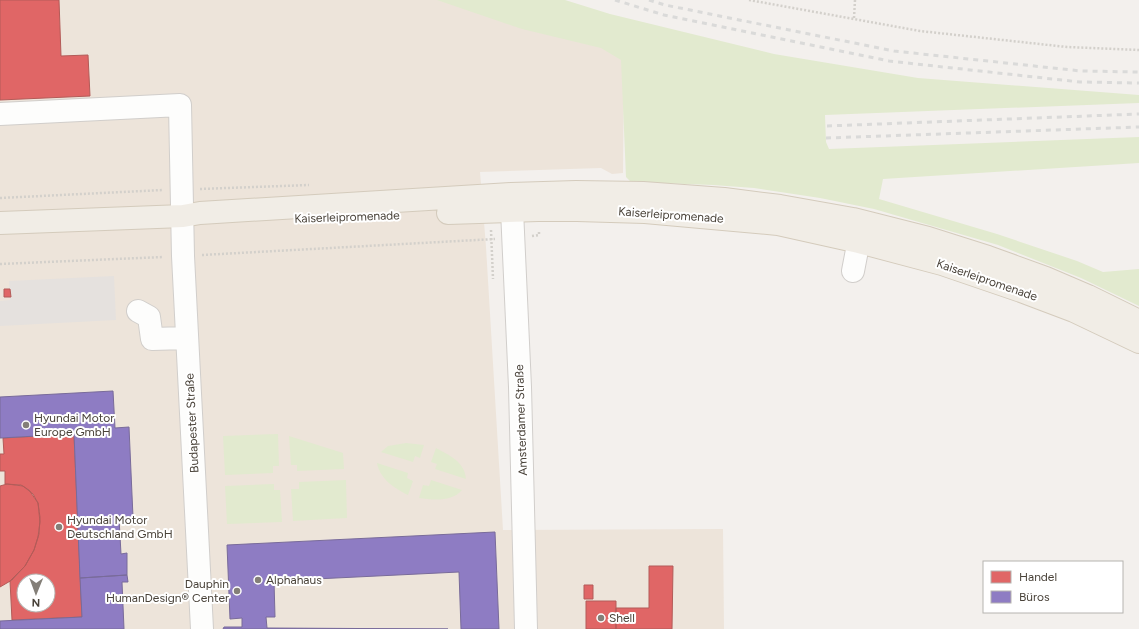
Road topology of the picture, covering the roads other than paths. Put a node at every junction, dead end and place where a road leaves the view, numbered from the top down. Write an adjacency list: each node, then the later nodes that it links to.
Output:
1 (0, 114): 3 (street, Budapester Straße)
2 (512, 202): 3 (main road, Kaiserleipromenade); 3 (main road, Kaiserleipromenade); 5 (main road, Kaiserleipromenade); 12 (street, Amsterdamer Straße)
3 (183, 216): 4 (main road, Kaiserleipromenade); 9 (street, Budapester Straße)
4 (0, 223)
5 (861, 231): 6 (street); 8 (main road, Kaiserleipromenade); 10 (main road, Kaiserleipromenade)
6 (853, 271)
7 (138, 311): 9 (street)
8 (1139, 321)
9 (188, 338): 11 (street, Budapester Straße)
10 (1139, 342)
11 (202, 629)
12 (526, 629)

